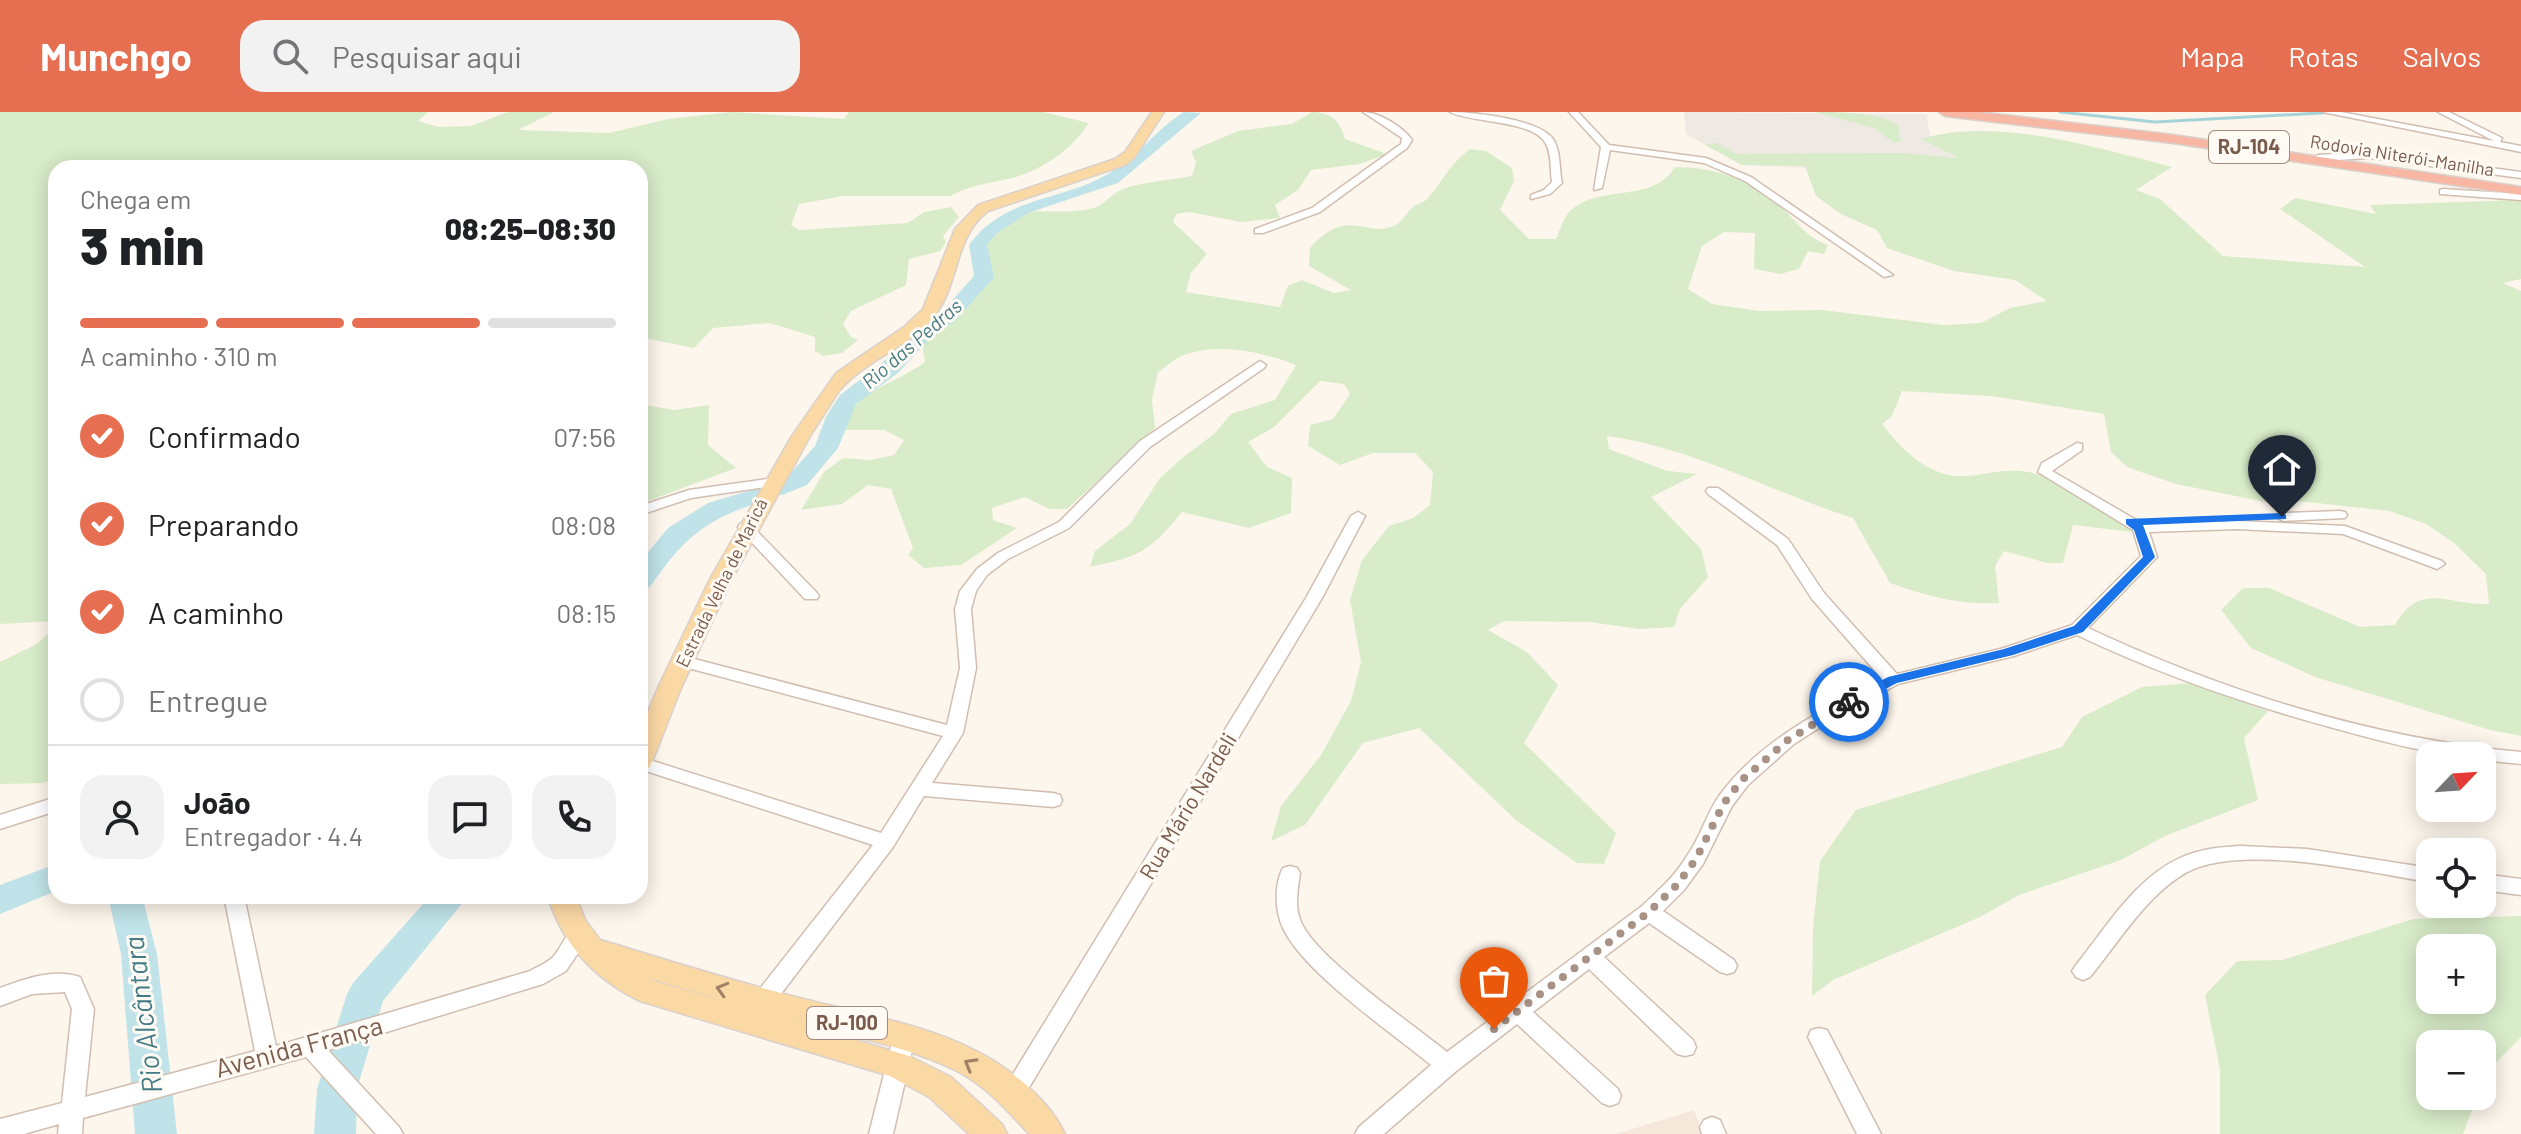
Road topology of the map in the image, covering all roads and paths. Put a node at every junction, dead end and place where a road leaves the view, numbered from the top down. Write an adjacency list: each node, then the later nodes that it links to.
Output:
1 (1158, 112): 21 (main road, Estrada Velha de Maricá)
2 (1367, 112): 17 (street)
3 (1454, 112): 16 (street)
4 (1573, 112): 9 (street)
5 (1945, 112): 15 (highway, Rodovia Niterói-Manilha / RJ-104)
6 (1977, 112): 11 (highway, Rodovia Niterói-Manilha / RJ-104)
7 (2327, 112): 10 (street)
8 (2442, 112): 10 (street)
9 (1606, 147): 13 (street); 18 (street)
10 (2516, 148)
11 (2318, 158): 12 (street); 15 (highway, Rodovia Niterói-Manilha / RJ-104)
12 (2521, 175)
13 (1597, 188)
14 (2443, 192): 15 (street)
15 (2521, 192)
16 (1534, 197)
17 (1259, 231)
18 (1888, 275)
19 (1260, 365): 33 (street)
20 (2077, 447): 26 (street)
21 (774, 482): 23 (street); 27 (main road, Estrada Velha de Maricá)
22 (1713, 491): 32 (street)
23 (648, 508)
24 (2340, 515): 26 (street)
25 (1358, 516): 62 (street, Rua Mário Nardeli)
26 (2135, 525): 28 (street); 30 (street)
27 (745, 527): 29 (street); 31 (main road, Estrada Velha de Maricá)
28 (2437, 564)
29 (811, 596)
30 (2078, 629): 32 (street); 35 (street)
31 (683, 661): 33 (street); 34 (main road, Estrada Velha de Maricá)
32 (1893, 680): 48 (street)
33 (954, 733): 37 (street)
34 (648, 744)
35 (2521, 758)
36 (648, 766): 41 (street)
37 (921, 789): 38 (street); 41 (street)
38 (1053, 800)
39 (48, 807): 40 (street)
40 (0, 822)
41 (886, 842): 54 (street)
42 (1290, 873): 61 (street)
43 (2416, 873): 52 (street)
44 (2496, 884): 45 (street)
45 (2521, 887)
46 (236, 904): 60 (street)
47 (566, 904): 49 (main road, RJ-100)
48 (1649, 912): 50 (street); 51 (street)
49 (586, 942): 54 (main road, RJ-100, one-way to 49); 57 (street, Avenida França); 59 (main road, RJ-100)
50 (1589, 956): 55 (street); 58 (street)
51 (1727, 966)
52 (2083, 971)
53 (0, 997): 64 (street)
54 (763, 1001): 59 (main road, RJ-100)
55 (1518, 1011): 61 (street); 63 (street)
56 (1819, 1037): 72 (street)
57 (310, 1046): 60 (street, Avenida França); 67 (street)
58 (1685, 1047)
59 (901, 1052): 62 (main road, RJ-100, one-way to 59); 68 (street); 69 (main road, RJ-100)
60 (267, 1056): 64 (street, Avenida França)
61 (1447, 1065): 71 (street)
62 (1013, 1094): 70 (main road, RJ-100)
63 (1610, 1096)
64 (75, 1109): 65 (street, Avenida França); 66 (street)
65 (0, 1130)
66 (70, 1134)
67 (391, 1134)
68 (881, 1134)
69 (991, 1134)
70 (1049, 1134)
71 (1367, 1134)
72 (1869, 1134)

